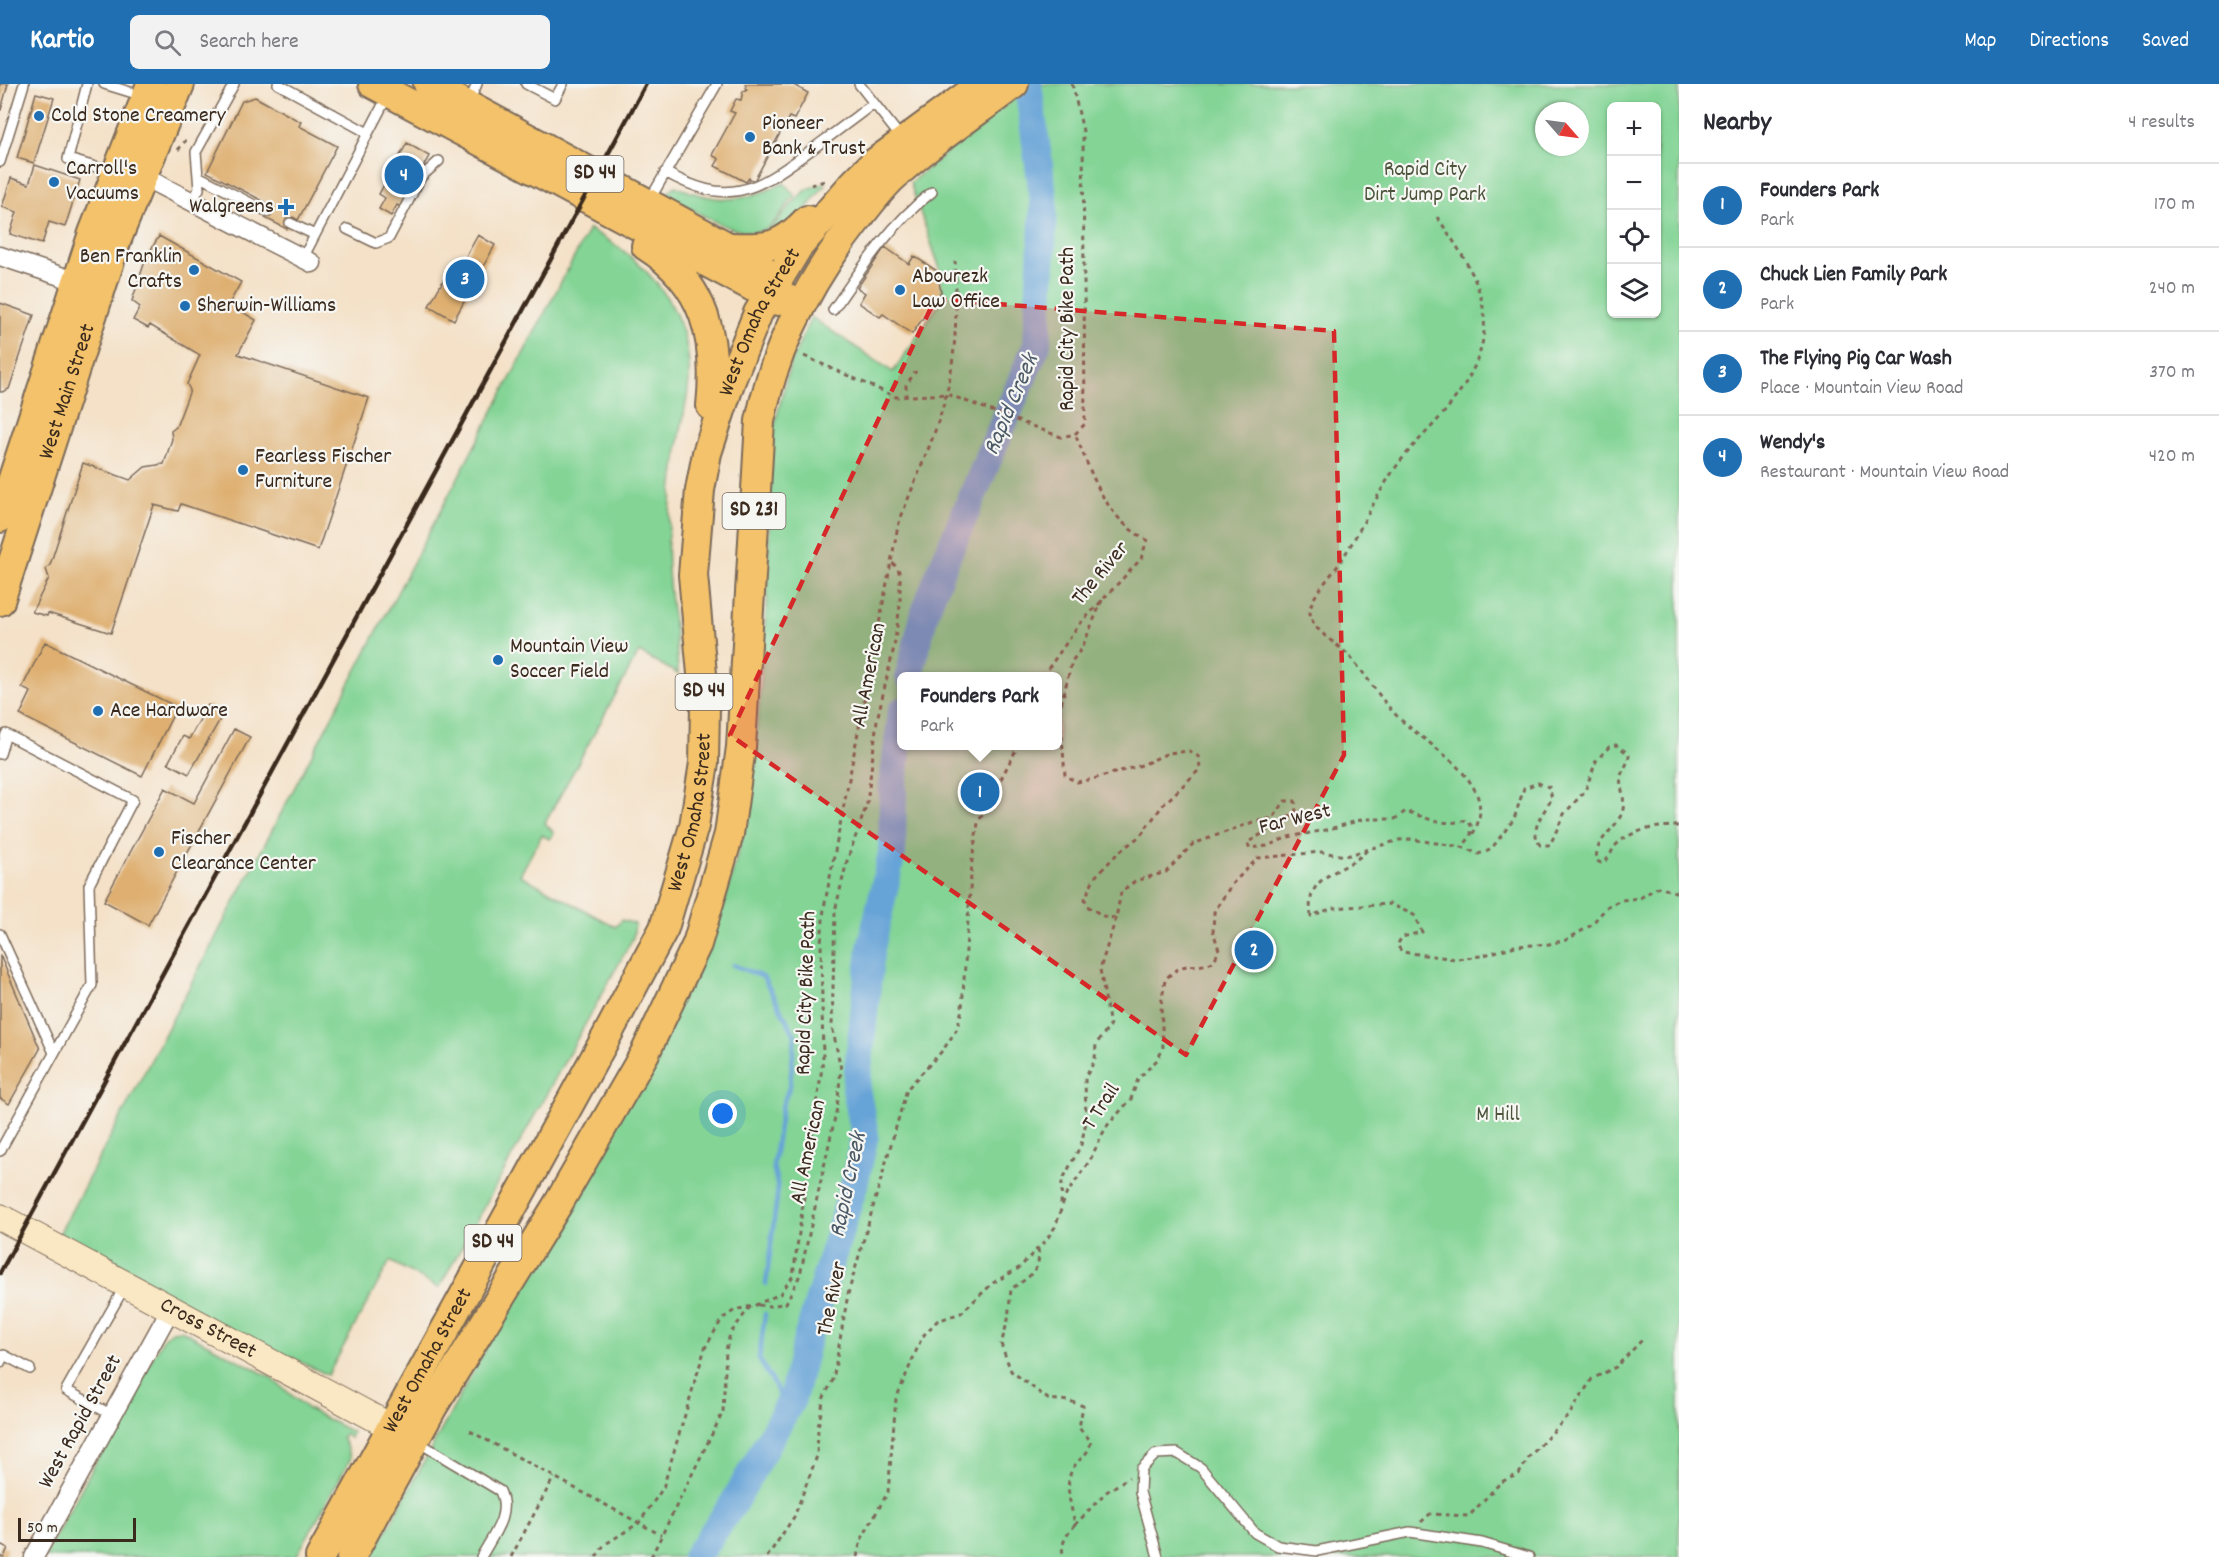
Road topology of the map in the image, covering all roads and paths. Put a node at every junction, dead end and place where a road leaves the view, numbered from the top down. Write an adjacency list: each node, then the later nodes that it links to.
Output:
1 (24, 84): 22 (lane)
2 (87, 84): 24 (lane)
3 (104, 84): 15 (lane)
4 (234, 84): 26 (lane)
5 (278, 84): 19 (lane)
6 (428, 84): 17 (main road, SD 44)
7 (526, 84): 8 (lane)
8 (563, 84)
9 (715, 84): 25 (lane)
10 (859, 84): 16 (lane)
11 (982, 84): 18 (main road, West Omaha Street / SD 231)
12 (1014, 84): 18 (main road, West Omaha Street / SD 231)
13 (1072, 84): 47 (path, Rapid City Bike Path)
14 (385, 87): 17 (main road, SD 44); 19 (lane)
15 (160, 96): 24 (main road, West Main Street)
16 (874, 103): 20 (lane); 25 (lane)
17 (465, 110): 30 (main road, SD 44); 48 (main road, SD 44)
18 (941, 127): 20 (main road, West Omaha Street / SD 231)
19 (368, 133): 34 (lane)
20 (911, 150): 23 (main road, West Omaha Street / SD 231); 39 (main road, West Omaha Street / SD 231)
21 (440, 161): 33 (lane)
22 (0, 162)
23 (873, 164): 35 (main road); 41 (main road, West Omaha Street / SD 231)
24 (125, 171): 28 (street); 40 (main road, West Main Street)
25 (665, 172): 30 (lane)
26 (198, 176): 28 (lane); 29 (lane)
27 (932, 192): 42 (lane)
28 (192, 201): 37 (street)
29 (268, 212)
30 (643, 214): 35 (main road, SD 44); 41 (main road, SD 44)
31 (1437, 217): 60 (path)
32 (290, 223): 34 (lane)
33 (346, 230)
34 (315, 236): 37 (lane)
35 (730, 247): 41 (main road, SD 44)
36 (0, 256): 40 (street)
37 (307, 260)
38 (955, 261): 45 (path, Rapid City Bike Path)
39 (813, 281): 41 (main road); 54 (main road, West Omaha Street / SD 231)
40 (88, 286): 49 (main road, West Main Street); 52 (main road, West Main Street)
41 (770, 286): 48 (main road, West Omaha Street / SD 231); 54 (main road)
42 (833, 310)
43 (804, 356): 46 (path)
44 (916, 371): 46 (path)
45 (946, 394): 46 (path); 47 (path, Rapid City Bike Path); 50 (path, Rapid City Bike Path)
46 (906, 398)
47 (1075, 434): 51 (path, The River)
48 (707, 453): 79 (main road, West Omaha Street / SD 44)
49 (0, 518)
50 (891, 562): 72 (path, Rapid City Bike Path); 72 (path, All American)
51 (1102, 600): 53 (path, The River); 55 (path)
52 (0, 601)
53 (1046, 672)
54 (744, 678): 79 (main road, West Omaha Street / SD 44)
55 (1062, 701)
56 (1062, 736): 64 (path)
57 (1016, 750): 93 (path, The River)
58 (0, 754): 66 (lane)
59 (1679, 826): 61 (path)
60 (1471, 836): 61 (path); 64 (path, Far West)
61 (1462, 847): 62 (path, T Trail)
62 (1368, 849): 63 (path); 68 (path, T Trail)
63 (1679, 893)
64 (1116, 918): 68 (path)
65 (0, 934): 66 (lane)
66 (54, 1053): 67 (lane)
67 (0, 1151)
68 (1061, 1209): 70 (path, T Trail)
69 (0, 1217): 71 (street, Cross Street)
70 (1038, 1249): 83 (path); 94 (path, T Trail)
71 (125, 1286): 73 (street, Cross Street); 77 (lane)
72 (756, 1304): 82 (path, All American); 85 (path, Rapid City Bike Path)
73 (170, 1311): 77 (street, West Rapid Street); 79 (street, Cross Street)
74 (1643, 1339): 84 (path)
75 (0, 1363): 76 (lane)
76 (30, 1369)
77 (112, 1415): 86 (street, West Rapid Street)
78 (470, 1431): 81 (path)
79 (403, 1433): 87 (main road, West Omaha Street / SD 44); 88 (main road, West Omaha Street / SD 44); 89 (lane)
80 (1141, 1469): 83 (path); 84 (lane); 96 (lane)
81 (554, 1477): 82 (path); 90 (path)
82 (639, 1523): 85 (path); 91 (path, All American)
83 (1075, 1525): 95 (path)
84 (1410, 1532): 97 (lane)
85 (662, 1536): 92 (path, Rapid City Bike Path)
86 (34, 1557)
87 (320, 1557)
88 (351, 1557)
89 (481, 1557)
90 (511, 1557)
91 (596, 1557)
92 (651, 1557)
93 (767, 1557)
94 (857, 1557)
95 (1064, 1557)
96 (1158, 1557)
97 (1529, 1557)

